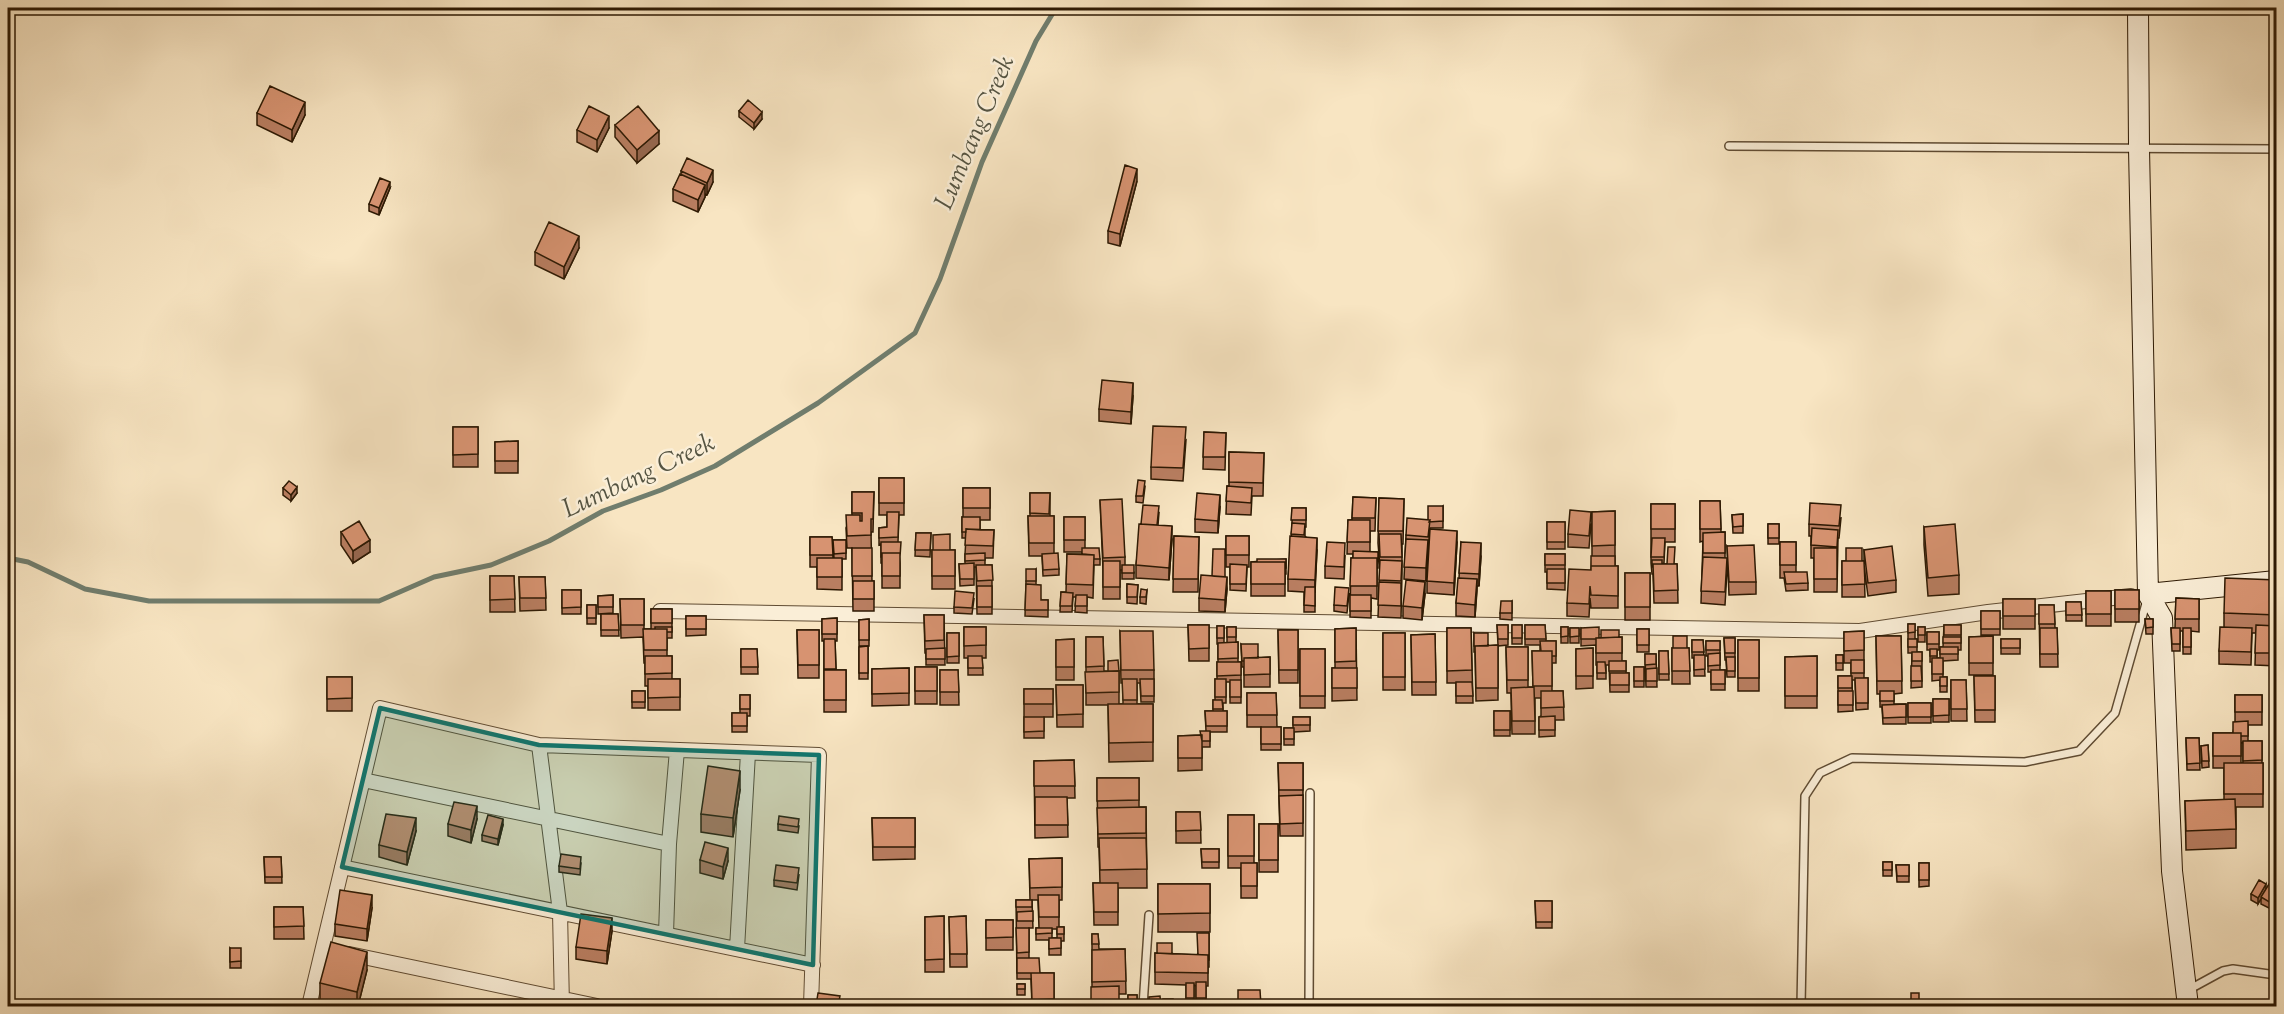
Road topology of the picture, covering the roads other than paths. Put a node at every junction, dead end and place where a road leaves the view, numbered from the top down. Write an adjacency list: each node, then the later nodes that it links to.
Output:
1 (2138, 8): 3 (street)
2 (1729, 146): 3 (lane)
3 (2139, 148): 4 (lane); 6 (street)
4 (2277, 149)
5 (2277, 581): 6 (street)
6 (2148, 594): 7 (street); 23 (street); 30 (lane)
7 (660, 611)
8 (539, 745): 9 (street); 11 (street); 13 (street)
9 (677, 750): 10 (street); 14 (street)
10 (748, 753): 20 (street); 21 (street)
11 (363, 780): 13 (street); 15 (street)
12 (1310, 793): 29 (lane)
13 (548, 819): 14 (street); 16 (street)
14 (669, 844): 18 (street)
15 (342, 867): 16 (street); 19 (street)
16 (560, 912): 18 (street); 24 (street)
17 (1149, 915): 28 (lane)
18 (666, 934): 20 (street)
19 (323, 949): 24 (street); 25 (street)
20 (737, 949): 21 (street)
21 (813, 965): 27 (street)
22 (2277, 975): 23 (lane)
23 (2188, 998)
24 (562, 1003): 26 (street)
25 (309, 1006)
26 (597, 1006)
27 (811, 1006)
28 (1143, 1006)
29 (1309, 1006)
30 (1801, 1006)

